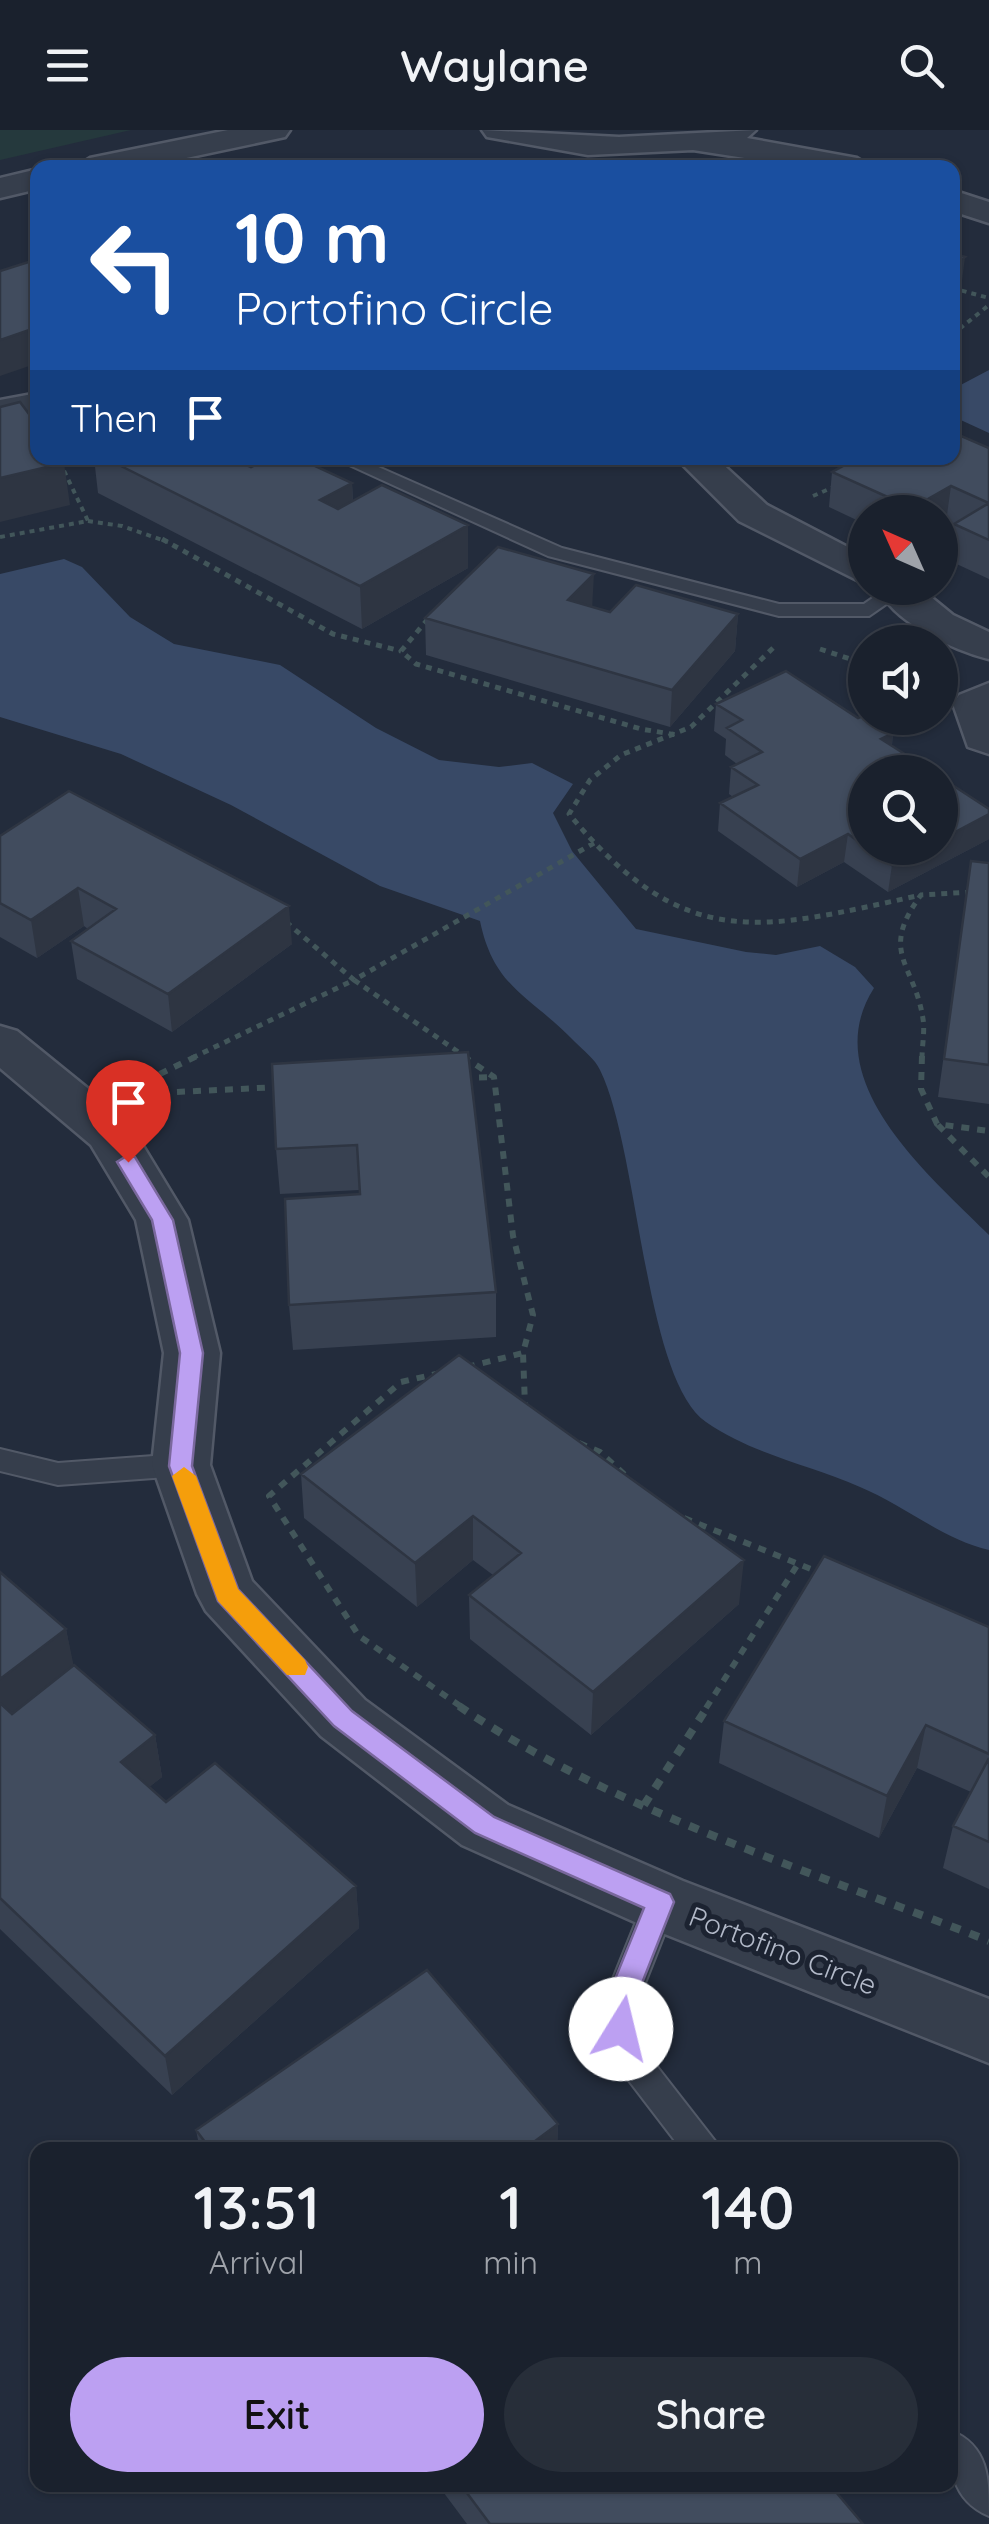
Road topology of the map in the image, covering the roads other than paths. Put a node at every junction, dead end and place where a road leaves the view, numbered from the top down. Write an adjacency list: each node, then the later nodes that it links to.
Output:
1 (274, 130): 5 (street)
2 (498, 130): 6 (street)
3 (740, 130): 6 (street)
4 (826, 130): 9 (street)
5 (239, 133): 7 (street)
6 (687, 141): 8 (street)
7 (124, 160)
8 (819, 160)
9 (864, 160)
10 (30, 181): 11 (street)
11 (0, 188)
12 (960, 203): 13 (street)
13 (989, 213)
14 (30, 405): 15 (street)
15 (0, 411)
16 (359, 465): 19 (lane)
17 (702, 465): 18 (street)
18 (848, 569)
19 (848, 596)
20 (908, 605): 23 (street)
21 (930, 605): 22 (street)
22 (989, 625)
23 (989, 648)
24 (958, 669): 25 (street)
25 (989, 686)
26 (989, 696): 27 (street)
27 (989, 741)
28 (0, 1042): 30 (street, Portofino Circle)
29 (0, 1460): 30 (lane)
30 (180, 1466): 31 (street, Portofino Circle)
31 (660, 1902): 32 (street, Portofino Circle); 33 (lane)
32 (989, 2031)
33 (697, 2142)
34 (958, 2459): 35 (lane)
35 (989, 2496)

